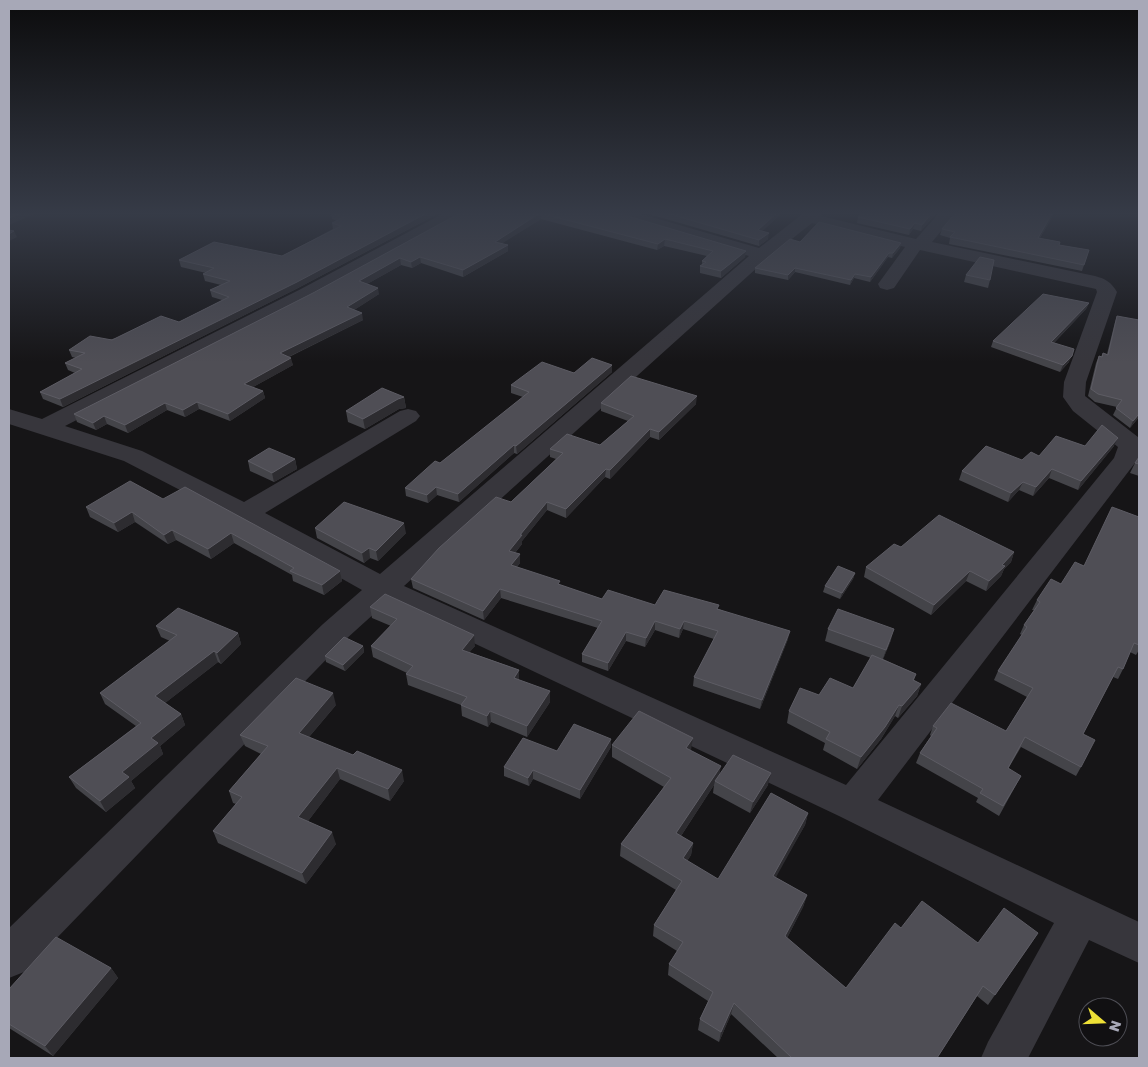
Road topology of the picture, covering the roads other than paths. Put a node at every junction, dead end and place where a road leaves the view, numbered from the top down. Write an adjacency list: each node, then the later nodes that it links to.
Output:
1 (366, 262): 8 (street)
2 (753, 262): 10 (street)
3 (905, 262): 5 (street)
4 (998, 262): 11 (street)
5 (887, 284)
6 (9, 416): 8 (street)
7 (408, 416): 9 (street)
8 (45, 427): 9 (street)
9 (245, 513): 10 (street)
10 (382, 588): 11 (street); 14 (street)
11 (852, 805): 12 (street)
12 (1080, 915): 13 (street); 15 (street)
13 (1139, 944)
14 (9, 958)
15 (1004, 1058)

